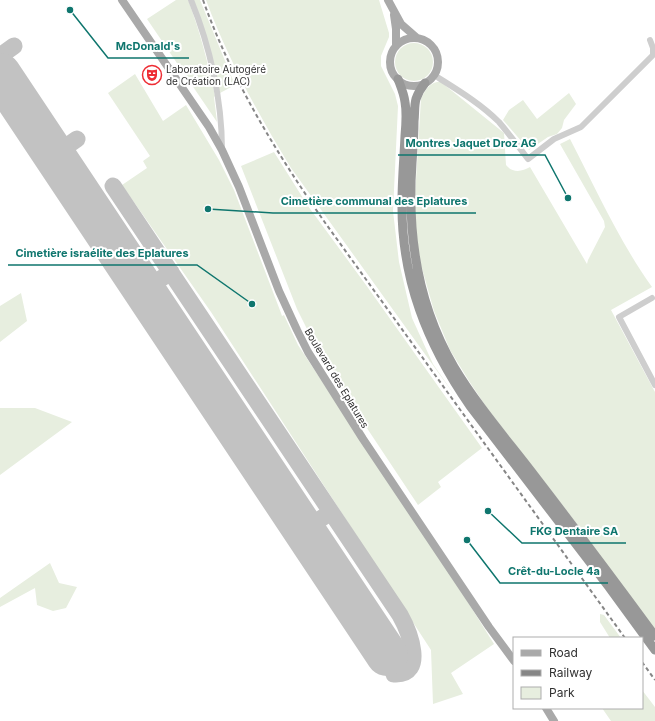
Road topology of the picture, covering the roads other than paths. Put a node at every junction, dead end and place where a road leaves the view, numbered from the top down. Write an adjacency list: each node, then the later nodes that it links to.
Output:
1 (122, 0): 11 (main road, Boulevard des Eplatures)
2 (191, 0): 11 (street)
3 (388, 0): 4 (main road)
4 (393, 12): 5 (main road); 7 (main road)
5 (417, 38): 7 (main road); 8 (main road)
6 (650, 40): 8 (street)
7 (396, 46): 9 (main road)
8 (434, 74): 10 (main road)
9 (398, 79): 10 (main road); 15 (highway)
10 (425, 83): 14 (highway)
11 (222, 150): 16 (main road, Boulevard des Eplatures)
12 (652, 298): 13 (street)
13 (655, 385)
14 (655, 636)
15 (655, 650)
16 (513, 660)
17 (547, 709): 18 (main road)
18 (554, 721)

